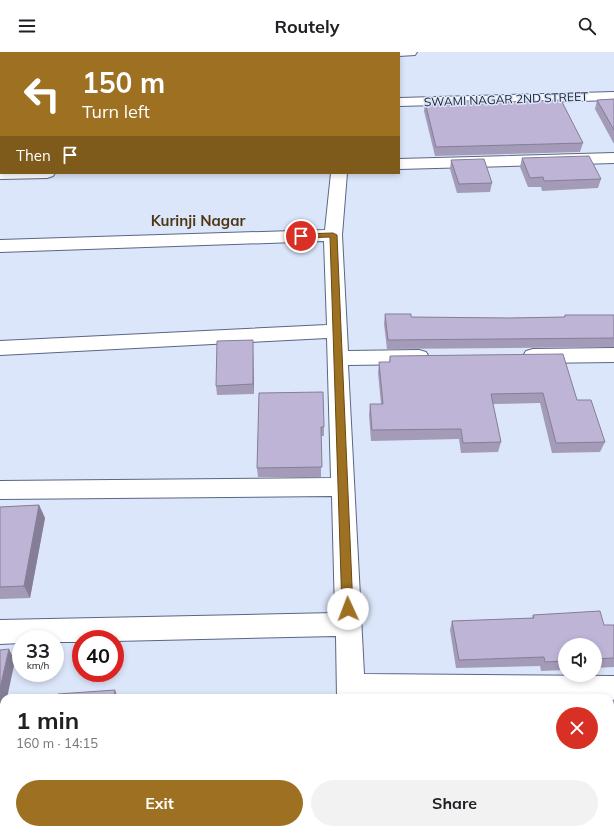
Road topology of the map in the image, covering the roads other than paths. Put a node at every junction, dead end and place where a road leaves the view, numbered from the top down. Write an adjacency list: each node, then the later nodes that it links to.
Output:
1 (400, 52): 2 (street)
2 (410, 52)
3 (614, 96): 4 (street, SWAMI NAGAR 2ND STREET)
4 (400, 102)
5 (614, 158): 6 (street)
6 (400, 164)
7 (339, 174): 8 (street)
8 (333, 235): 9 (street); 10 (street)
9 (0, 246)
10 (337, 331): 11 (street); 15 (street)
11 (0, 348)
12 (614, 354): 13 (street)
13 (511, 356)
14 (440, 357): 15 (street)
15 (338, 358): 16 (street)
16 (342, 487): 17 (street); 18 (street)
17 (0, 490)
18 (348, 624): 19 (street); 21 (street)
19 (0, 632)
20 (614, 689): 21 (street)
21 (351, 692)

